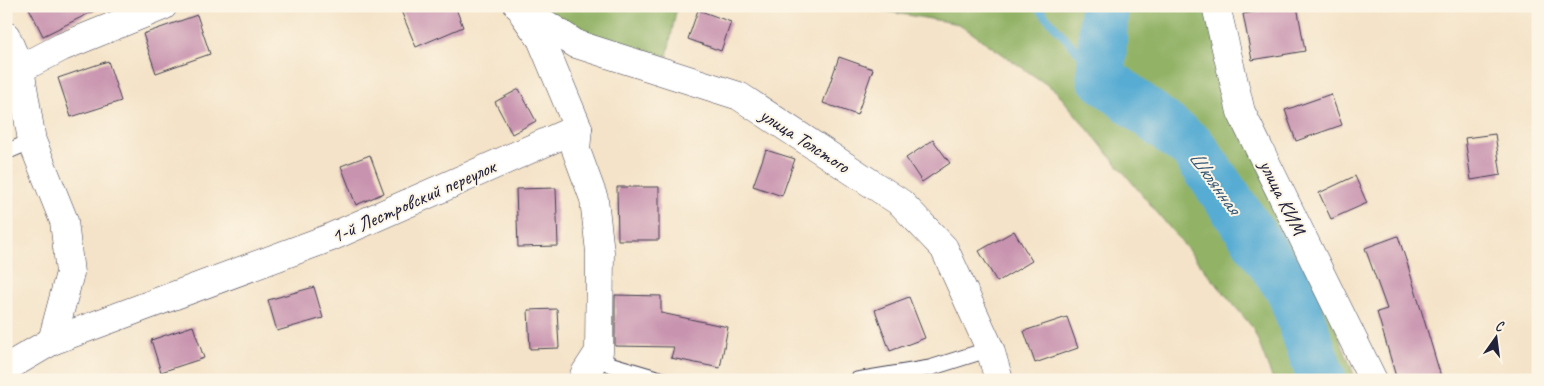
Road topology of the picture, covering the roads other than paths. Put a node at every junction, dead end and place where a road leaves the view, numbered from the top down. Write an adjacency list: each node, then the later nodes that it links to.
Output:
1 (163, 6): 5 (street)
2 (1216, 6): 17 (street, улица КИМ)
3 (519, 8): 6 (street); 10 (street, улица Толстого)
4 (6, 36): 5 (street)
5 (20, 69): 7 (street)
6 (578, 128): 9 (street, 1-й Лестровский переулок); 11 (street)
7 (32, 141): 8 (lane); 9 (street)
8 (6, 152)
9 (52, 341): 12 (street, 1-й Лестровский переулок)
10 (990, 350): 15 (lane); 16 (street, улица Толстого)
11 (599, 352): 13 (street); 14 (lane)
12 (6, 368)
13 (584, 380)
14 (663, 380)
15 (857, 380)
16 (1000, 380)
17 (1373, 380)

